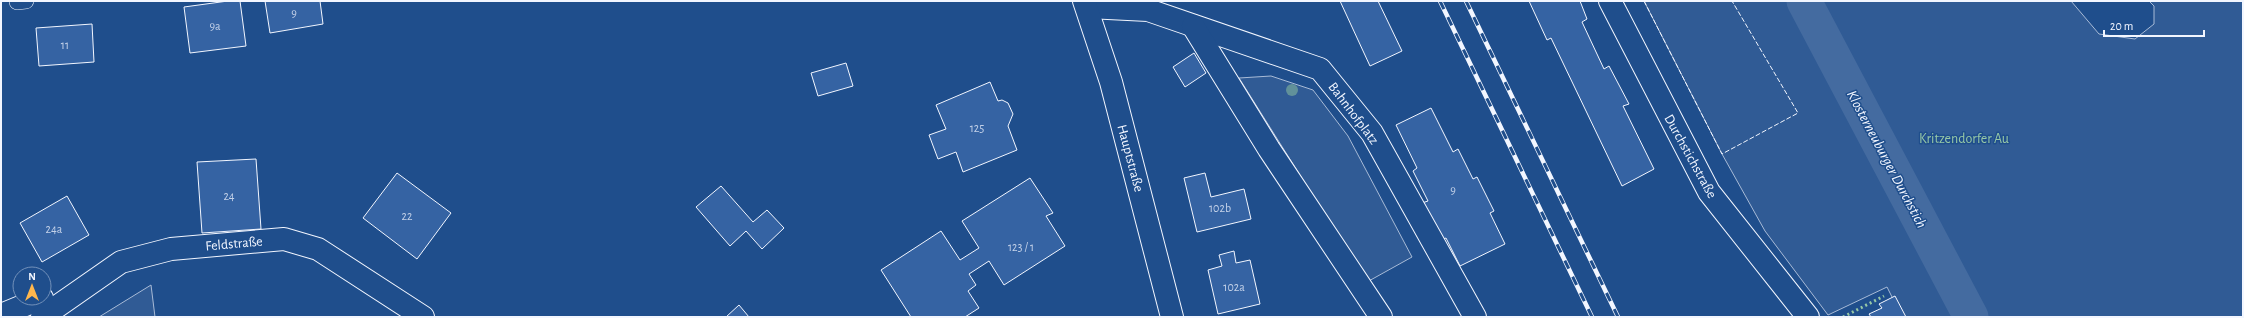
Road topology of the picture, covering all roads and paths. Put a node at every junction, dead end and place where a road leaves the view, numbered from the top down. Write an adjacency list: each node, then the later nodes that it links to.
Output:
1 (1610, 1): 13 (street, Durchstichstraße)
2 (1086, 4): 3 (street, Bahnhofplatz); 10 (street, Hauptstraße)
3 (1193, 26): 11 (street); 12 (street, Bahnhofplatz)
4 (83, 288): 5 (street); 8 (street, Feldstraße); 9 (street, Feldstraße)
5 (52, 296)
6 (23, 306): 7 (street)
7 (1, 315)
8 (42, 317)
9 (423, 317)
10 (1172, 317)
11 (1381, 317)
12 (1474, 317)
13 (1808, 317)

